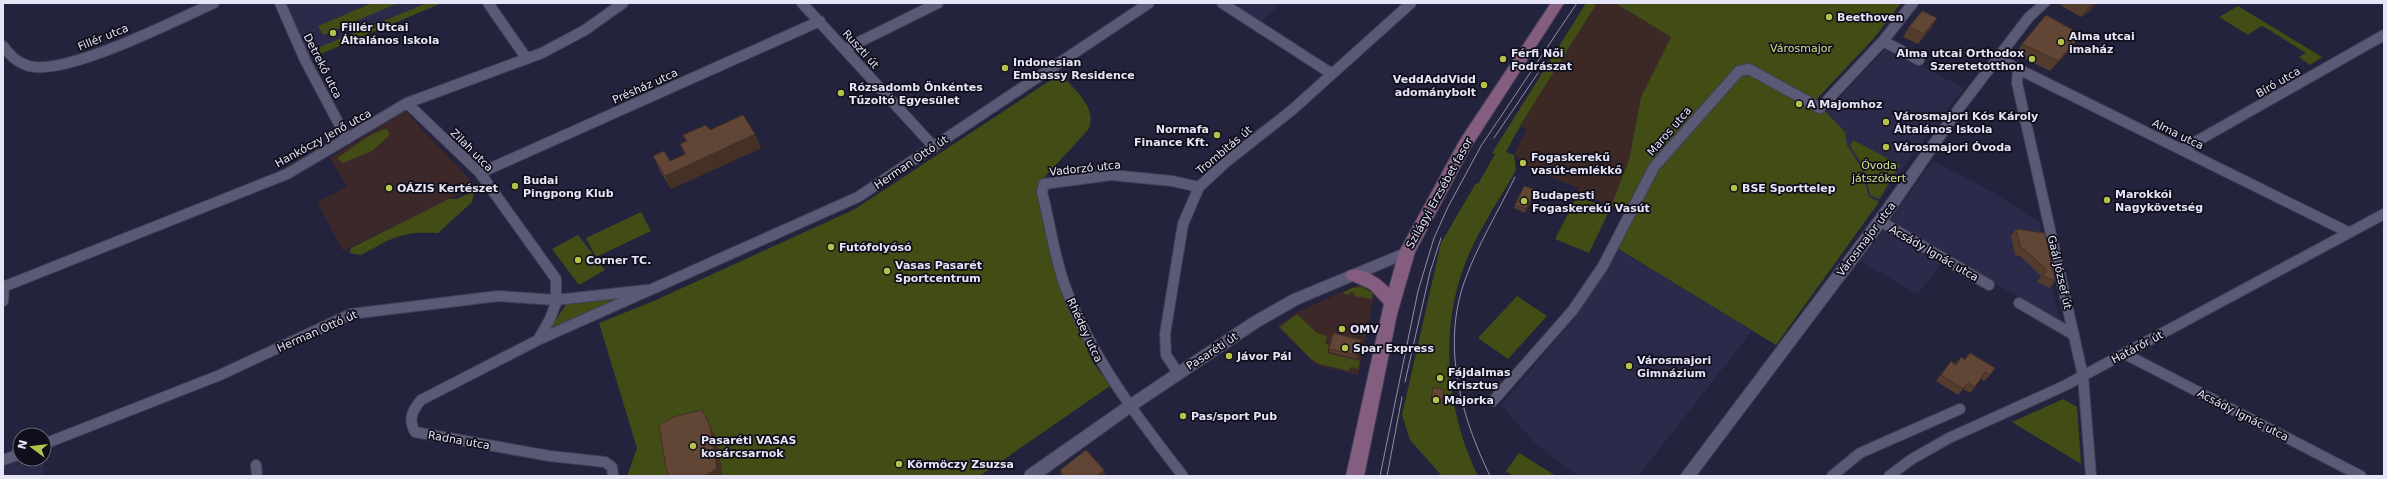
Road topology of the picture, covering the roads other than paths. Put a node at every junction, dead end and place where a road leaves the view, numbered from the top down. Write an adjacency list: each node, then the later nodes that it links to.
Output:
1 (214, 3): 16 (street, Fillér utca)
2 (280, 3): 24 (street, Detrekő utca)
3 (488, 3): 18 (street)
4 (624, 3): 18 (street, Hankóczy Jenő utca)
5 (802, 3): 13 (street, Ruszti út)
6 (938, 3): 17 (street)
7 (1149, 3): 25 (street, Herman Ottó út)
8 (1222, 3): 22 (street)
9 (1411, 3): 22 (street, Trombitás út)
10 (1558, 3): 33 (main road, Szilágyi Erzsébet fasor)
11 (1913, 3): 15 (street, Maros utca)
12 (2045, 3): 19 (street, Városmajor utca)
13 (820, 21): 17 (street, Ruszti út); 27 (street, Présház utca)
14 (2384, 35): 26 (street, Bíró utca)
15 (1883, 41): 20 (street); 48 (street, Maros utca)
16 (3, 46)
17 (845, 49): 25 (street, Ruszti út)
18 (527, 59): 23 (street, Hankóczy Jenő utca)
19 (1998, 59): 21 (street, Alma utca); 31 (street, Városmajor utca)
20 (1919, 60)
21 (2018, 70): 26 (street, Alma utca); 43 (street, Gaál József út)
22 (1332, 74): 29 (street, Trombitás út)
23 (407, 104): 24 (street, Hankóczy Jenő utca); 27 (street, Zilah utca)
24 (347, 139): 36 (street, Hankóczy Jenő utca)
25 (934, 147): 37 (street, Herman Ottó út)
26 (2183, 149): 32 (street, Alma utca)
27 (480, 173): 38 (street, Zilah utca)
28 (1044, 184): 29 (street, Vadorzó utca); 49 (street, Rhédey utca)
29 (1199, 187): 46 (street, Trombitás út)
30 (2384, 214): 32 (street, Határőr út)
31 (1880, 221): 35 (street, Acsády Ignác utca); 56 (street, Városmajor utca)
32 (2348, 232): 45 (street, Határőr út)
33 (1407, 252): 34 (street, Pasaréti út); 41 (main road, Szilágyi Erzsébet fasor)
34 (1352, 275): 41 (main road); 46 (street, Pasaréti út)
35 (1989, 285)
36 (4, 287): 39 (street)
37 (656, 289): 38 (street, Herman Ottó út); 42 (street, Herman Ottó út)
38 (556, 300): 44 (street, Radna utca); 51 (street, Herman Ottó út)
39 (3, 301)
40 (2019, 302): 43 (street)
41 (1392, 303): 55 (main road, Szilágyi Erzsébet fasor)
42 (591, 317): 44 (street, Radna utca)
43 (2074, 335): 47 (street, Gaál József út)
44 (538, 340): 52 (street, Radna utca)
45 (2125, 354): 47 (street, Határőr út); 60 (street, Acsády Ignác utca)
46 (1178, 373): 49 (street, Pasaréti út)
47 (2083, 376): 58 (street, Határőr út); 59 (street, Gaál József út)
48 (1493, 401)
49 (1130, 406): 53 (street, Pasaréti út); 54 (street, Rhédey utca)
50 (1960, 409): 57 (street)
51 (52, 441)
52 (613, 476)
53 (1032, 476)
54 (1183, 476)
55 (1355, 476)
56 (1688, 476)
57 (1832, 476)
58 (1889, 476)
59 (2091, 476)
60 (2362, 476)

